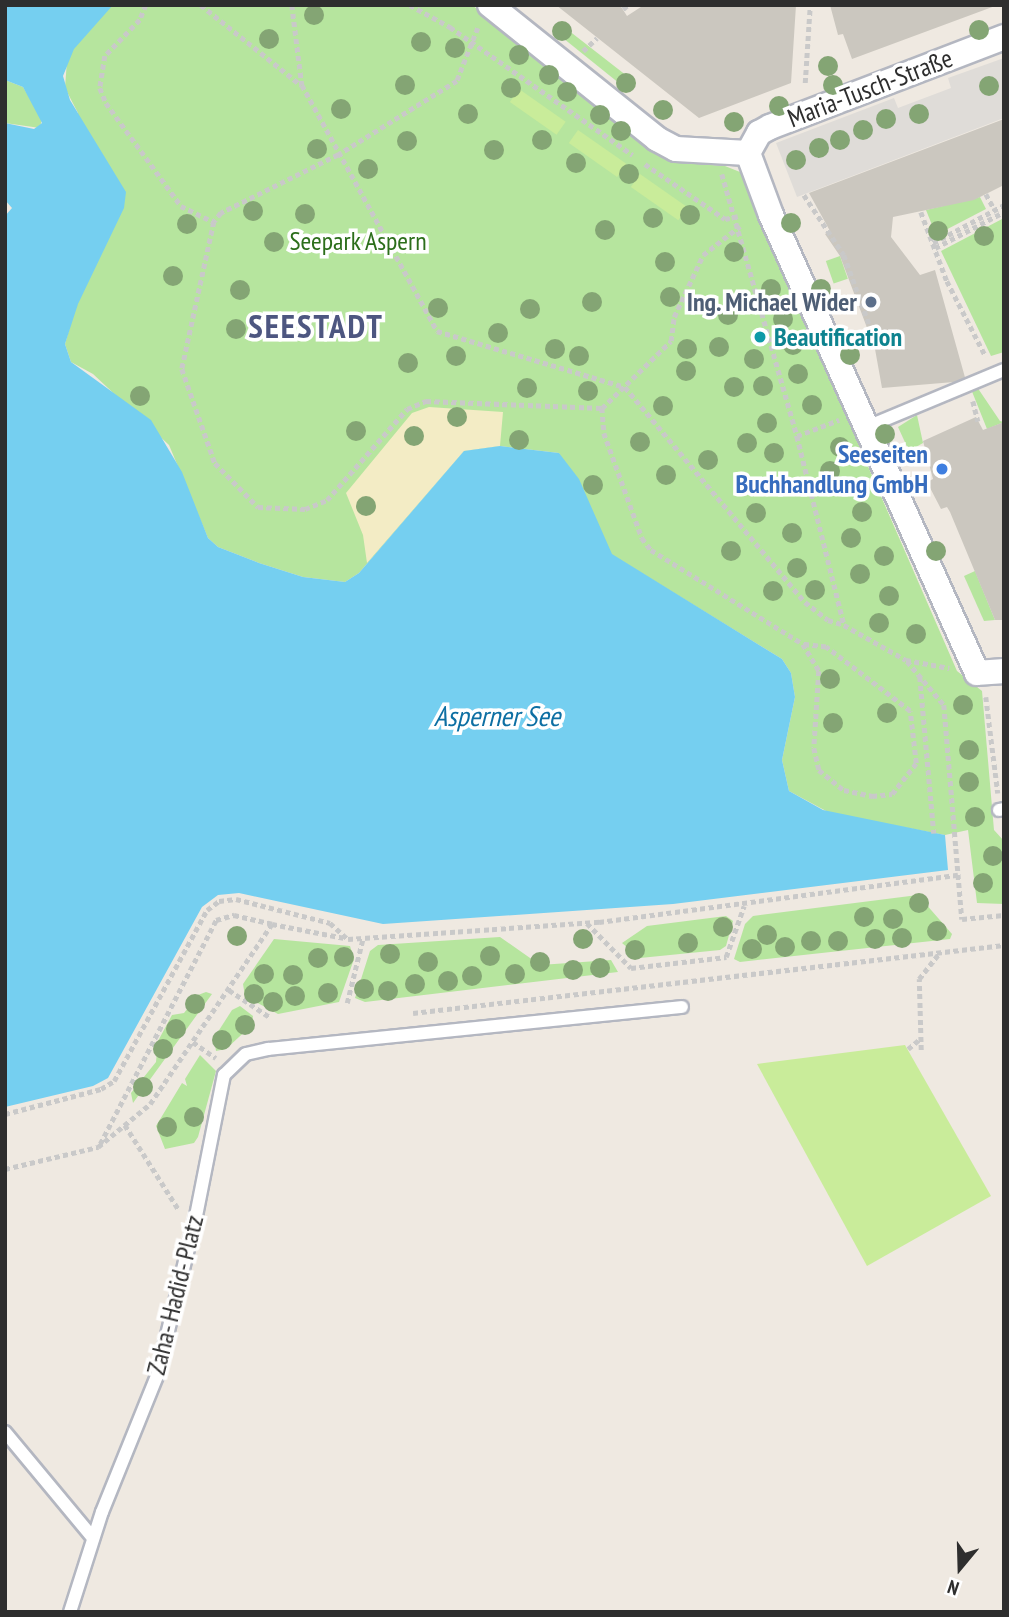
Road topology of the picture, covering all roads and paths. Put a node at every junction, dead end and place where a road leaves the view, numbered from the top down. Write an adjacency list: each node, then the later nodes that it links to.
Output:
1 (146, 5): 23 (path)
2 (201, 5): 12 (path)
3 (292, 5): 12 (path)
4 (410, 5): 10 (path)
5 (628, 5): 7 (path)
6 (810, 5): 11 (path)
7 (623, 9)
8 (486, 12): 10 (path); 13 (street)
9 (1004, 37): 13 (street, Maria-Tusch-Straße)
10 (474, 44): 14 (path); 22 (path)
11 (805, 83)
12 (302, 85): 14 (path)
13 (748, 153): 30 (street)
14 (338, 155): 23 (path); 28 (path)
15 (719, 167): 22 (path)
16 (986, 194): 19 (path)
17 (804, 195): 26 (path)
18 (1004, 205): 19 (path)
19 (995, 210): 25 (path)
20 (921, 212): 25 (path)
21 (1004, 212): 25 (path)
22 (737, 217): 24 (path)
23 (214, 222): 29 (path)
24 (740, 226): 28 (path); 31 (path)
25 (934, 246): 27 (path)
26 (872, 332)
27 (999, 372): 30 (lane)
28 (625, 387): 29 (path); 32 (path)
29 (602, 408): 33 (path)
30 (867, 427): 31 (path); 37 (street)
31 (797, 436): 32 (path)
32 (844, 625): 34 (path)
33 (803, 644): 39 (path); 39 (path)
34 (906, 660): 36 (path); 37 (path)
35 (1004, 671): 37 (street)
36 (920, 677): 38 (path); 42 (path)
37 (979, 679): 40 (path)
38 (927, 762): 39 (path); 41 (path)
39 (916, 763)
40 (1001, 808)
41 (934, 833)
42 (958, 874): 43 (path); 44 (path)
43 (745, 905): 45 (path); 45 (path)
44 (1004, 915)
45 (587, 923): 47 (path)
46 (272, 924): 48 (path); 51 (path); 63 (path)
47 (363, 938): 48 (path); 52 (path)
48 (348, 939): 61 (path)
49 (1004, 945): 50 (path)
50 (939, 953): 54 (path); 56 (path)
51 (229, 990): 55 (path); 57 (path)
52 (347, 1003)
53 (682, 1007): 67 (lane, Zaha- Hadid- Platz)
54 (411, 1013)
55 (271, 1018)
56 (920, 1038): 58 (path); 59 (path)
57 (193, 1042): 60 (path); 62 (path)
58 (908, 1049)
59 (920, 1050)
60 (223, 1062)
61 (5, 1114)
62 (125, 1125): 63 (path); 65 (path)
63 (98, 1147): 64 (path)
64 (5, 1169)
65 (181, 1214)
66 (5, 1432): 67 (lane)
67 (93, 1538): 68 (lane, Zaha- Hadid- Platz)
68 (70, 1612)

